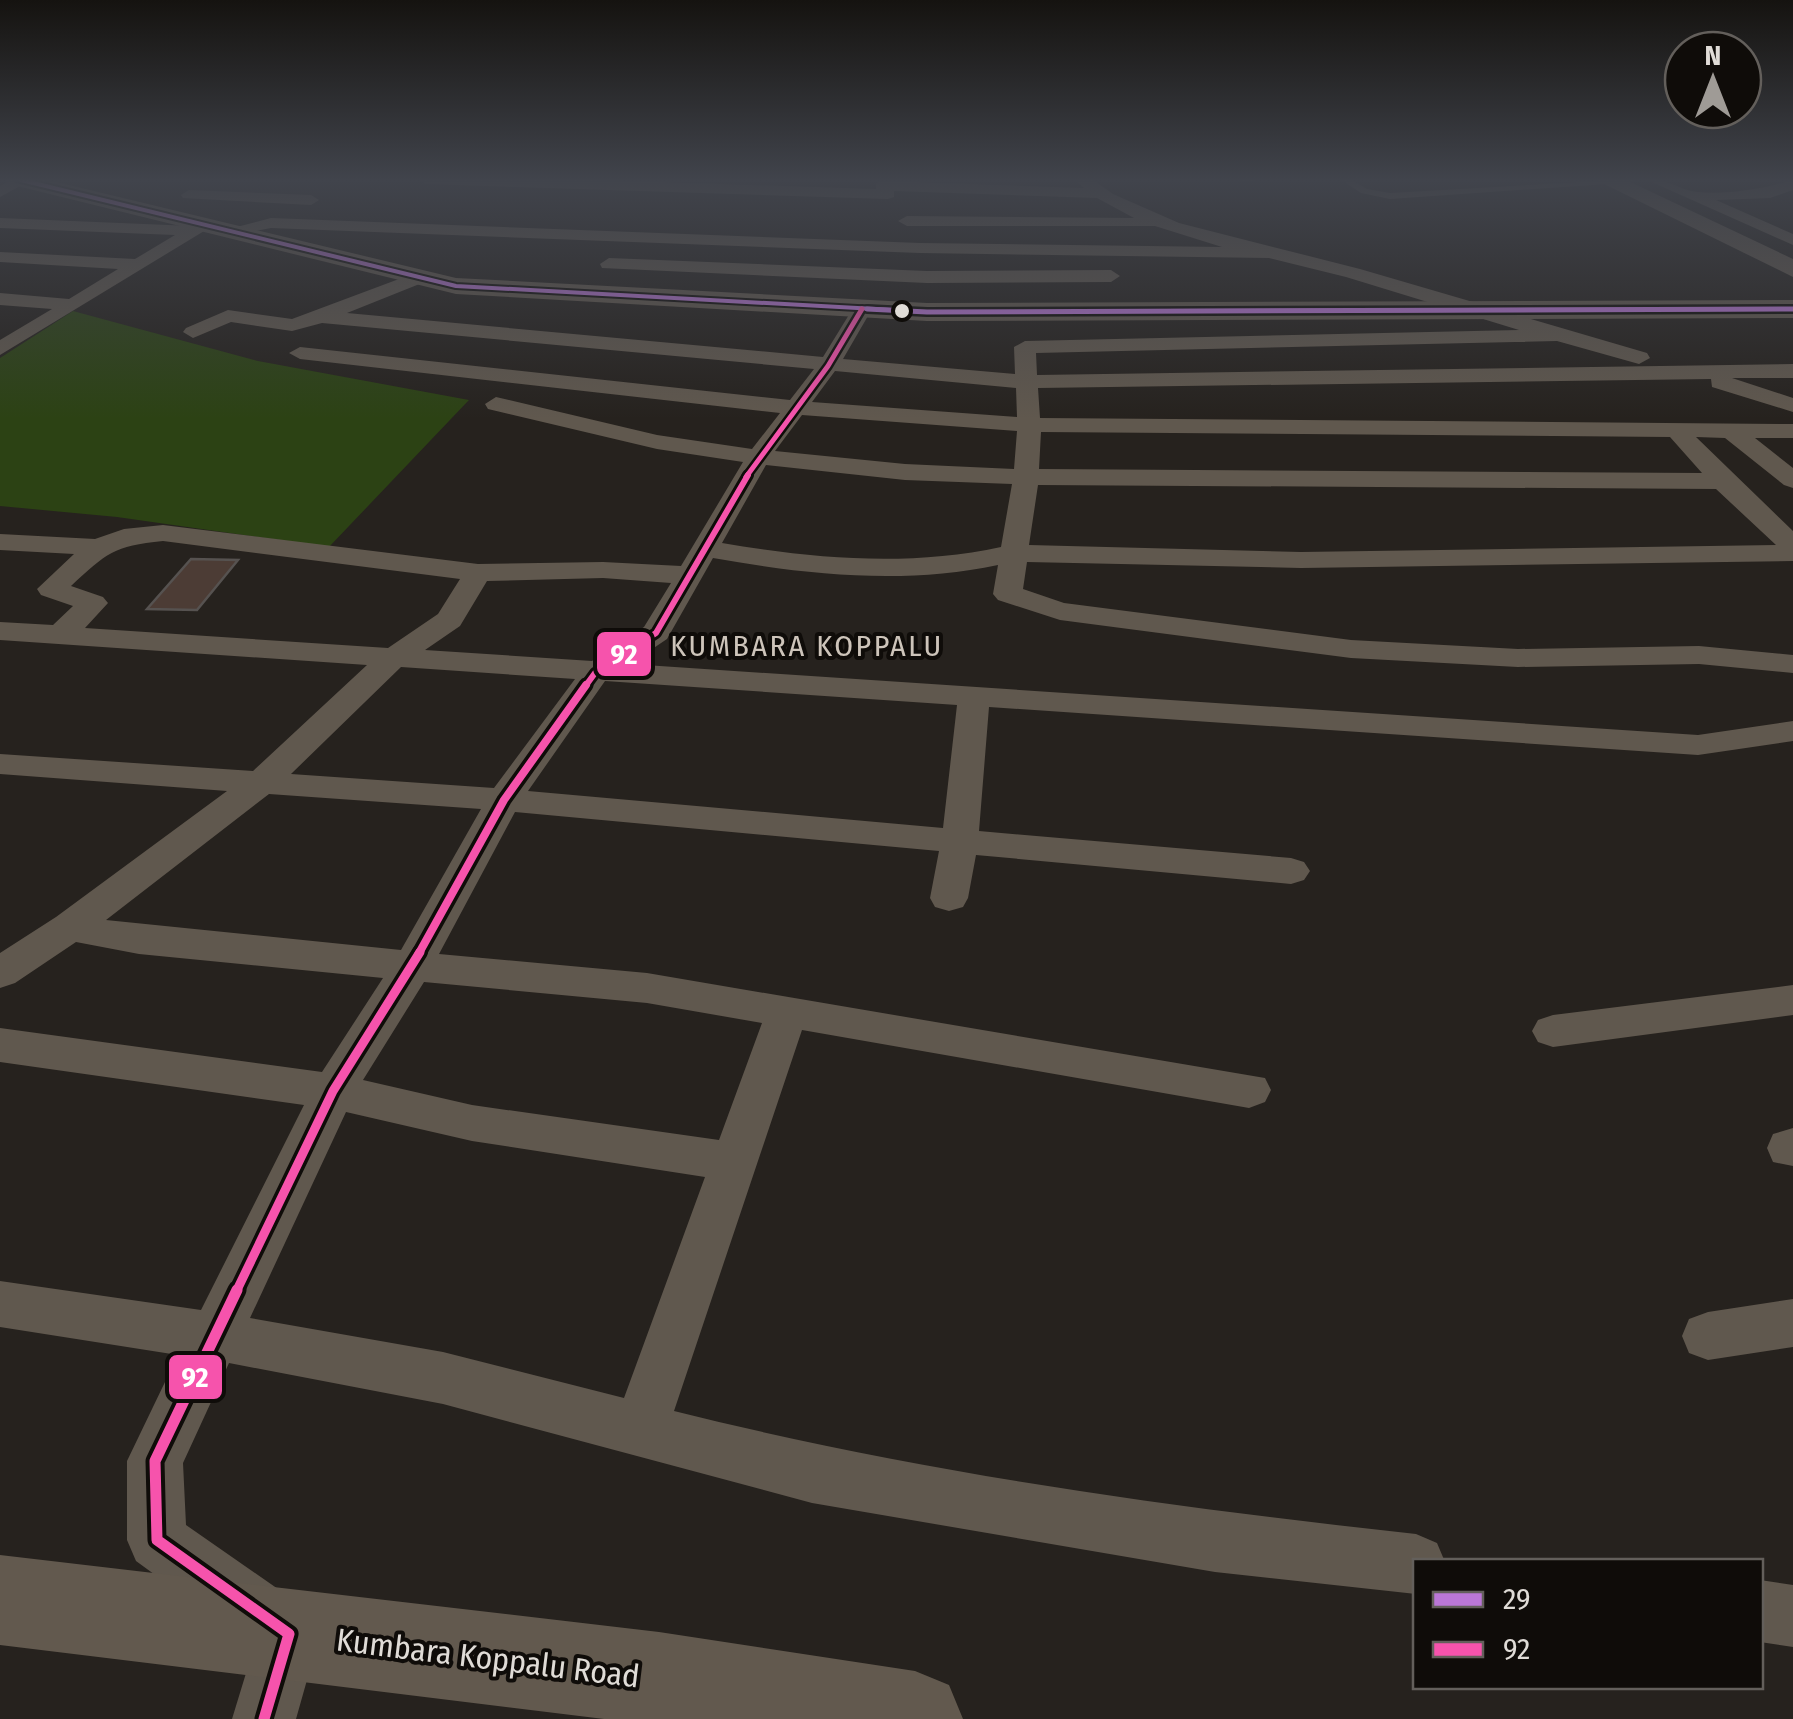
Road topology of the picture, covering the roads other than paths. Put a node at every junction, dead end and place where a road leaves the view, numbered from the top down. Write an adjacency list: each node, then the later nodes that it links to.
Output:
1 (24, 259): 9 (street)
2 (150, 259): 9 (street)
3 (334, 259): 13 (street)
4 (923, 259): 12 (street)
5 (1172, 259): 8 (street)
6 (1266, 259): 8 (street)
7 (609, 264): 12 (street)
8 (1280, 264): 19 (street)
9 (138, 265): 14 (street)
10 (1131, 276): 12 (street)
11 (0, 277): 14 (street)
12 (927, 277): 20 (street)
13 (415, 279): 17 (street); 21 (street)
14 (108, 283): 16 (street)
15 (0, 299): 16 (street)
16 (72, 305): 24 (street)
17 (862, 309): 20 (street); 28 (street)
18 (1793, 310): 19 (street)
19 (1481, 311): 20 (street); 25 (street)
20 (927, 312)
21 (322, 317): 23 (street); 28 (street)
22 (0, 332): 24 (street)
23 (193, 332)
24 (23, 335): 26 (street)
25 (1556, 336): 29 (street); 31 (street)
26 (0, 349)
27 (300, 353): 34 (street)
28 (828, 366): 31 (street); 34 (street)
29 (1680, 370): 30 (street); 31 (street); 33 (street)
30 (1793, 372)
31 (1025, 382): 35 (street)
32 (496, 404): 39 (street)
33 (1793, 405)
34 (795, 408): 35 (street); 39 (street)
35 (1029, 424): 36 (street); 40 (street)
36 (1676, 430): 37 (street); 42 (street)
37 (1732, 431): 38 (street); 41 (street)
38 (1793, 431)
39 (758, 458): 40 (street); 47 (street)
40 (1026, 476): 42 (street); 46 (street)
41 (1793, 480)
42 (1723, 482): 45 (street)
43 (0, 542): 44 (street)
44 (98, 547): 48 (street); 50 (street)
45 (1793, 550): 46 (street)
46 (1014, 553): 47 (street); 52 (street)
47 (695, 561): 48 (street); 53 (street)
48 (478, 573): 51 (street)
49 (0, 632): 50 (street)
50 (60, 636): 51 (street)
51 (392, 659): 53 (street); 57 (street)
52 (1793, 664)
53 (595, 673): 54 (street); 58 (street)
54 (974, 696): 55 (street); 59 (street)
55 (1793, 730)
56 (0, 764): 57 (street)
57 (262, 782): 58 (street); 62 (street)
58 (504, 800): 59 (street); 63 (street)
59 (960, 839): 60 (street); 61 (street)
60 (1291, 871)
61 (950, 898)
62 (70, 927): 63 (street); 64 (street)
63 (410, 968): 66 (street); 70 (street)
64 (0, 974)
65 (1793, 1000): 67 (street)
66 (787, 1012): 69 (street); 71 (street)
67 (1553, 1031)
68 (0, 1045): 70 (street)
69 (1249, 1090)
70 (333, 1092): 71 (street); 74 (street)
71 (734, 1162): 76 (street)
72 (0, 1304): 74 (street)
73 (1793, 1323): 75 (street)
74 (214, 1336): 76 (street); 81 (street)
75 (1708, 1336)
76 (640, 1430): 77 (street)
77 (1413, 1564)
78 (0, 1600): 81 (street, Kumbara Koppalu Road)
79 (1763, 1611): 80 (street)
80 (1793, 1616)
81 (289, 1634): 82 (street); 83 (street, Kumbara Koppalu Road)
82 (264, 1719)
83 (915, 1719)

